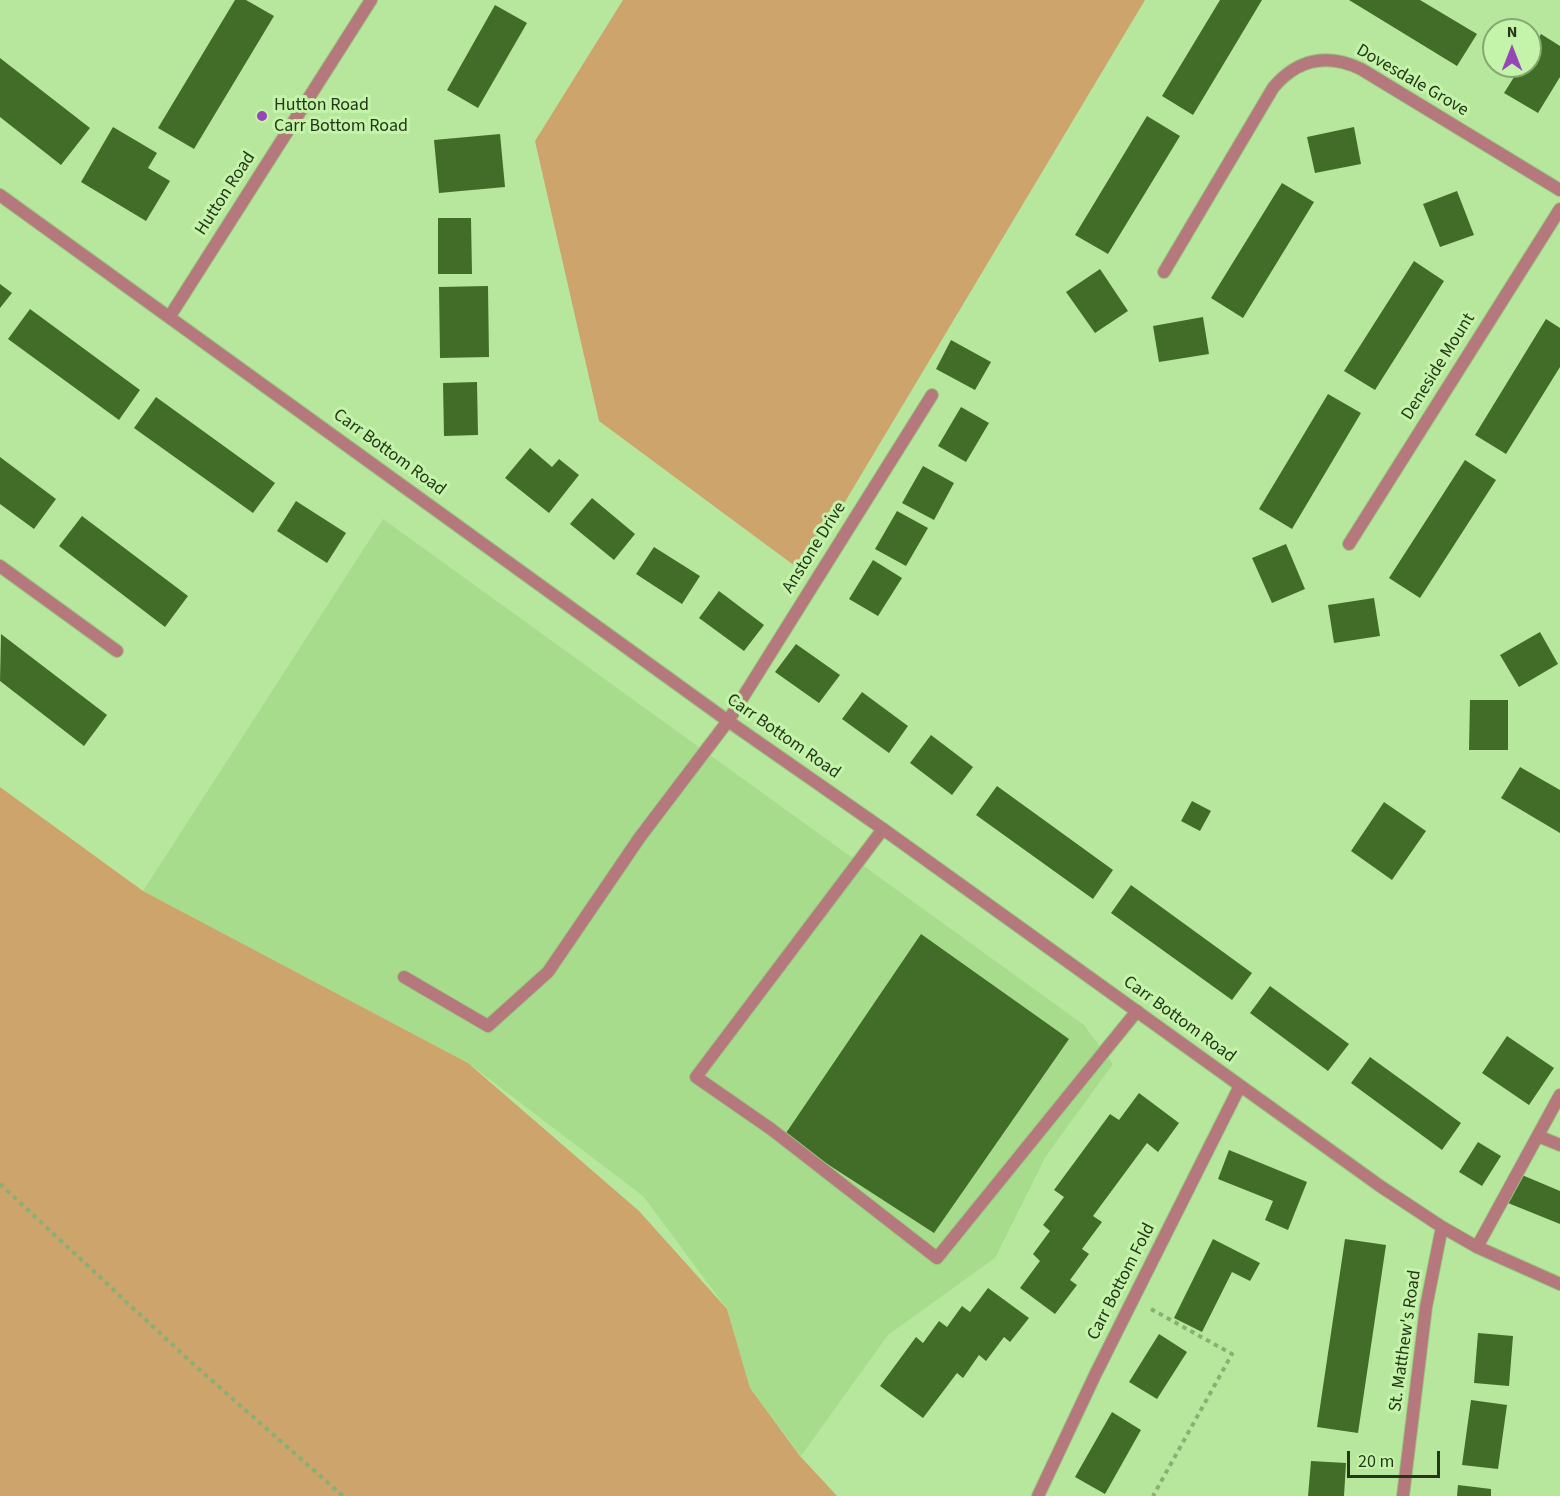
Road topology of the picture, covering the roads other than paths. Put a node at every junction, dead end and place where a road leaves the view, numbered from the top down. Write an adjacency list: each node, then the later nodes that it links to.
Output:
1 (371, 0): 6 (street, Hutton Road)
2 (1560, 190): 5 (street, Dovesdale Grove)
3 (0, 195): 6 (street, Carr Bottom Road)
4 (1560, 209): 8 (street, Deneside Mount)
5 (1164, 272)
6 (170, 316): 11 (street, Carr Bottom Road)
7 (932, 395): 11 (street, Anstone Drive)
8 (1348, 544)
9 (0, 566): 10 (street)
10 (117, 651)
11 (728, 721): 12 (street, Carr Bottom Road); 13 (street, Anstone Drive)
12 (883, 829): 14 (street, Carr Bottom Road); 14 (street)
13 (404, 977)
14 (1137, 1011): 15 (street, Carr Bottom Road)
15 (1240, 1086): 19 (street, Carr Bottom Road); 22 (street, Carr Bottom Fold)
16 (1560, 1095): 17 (street)
17 (1538, 1136): 18 (street); 20 (street)
18 (1560, 1145)
19 (1442, 1227): 20 (street, Carr Bottom Road); 23 (street, St. Matthew's Road)
20 (1477, 1247): 21 (street, Carr Bottom Road)
21 (1560, 1284)
22 (1038, 1496)
23 (1403, 1496)

